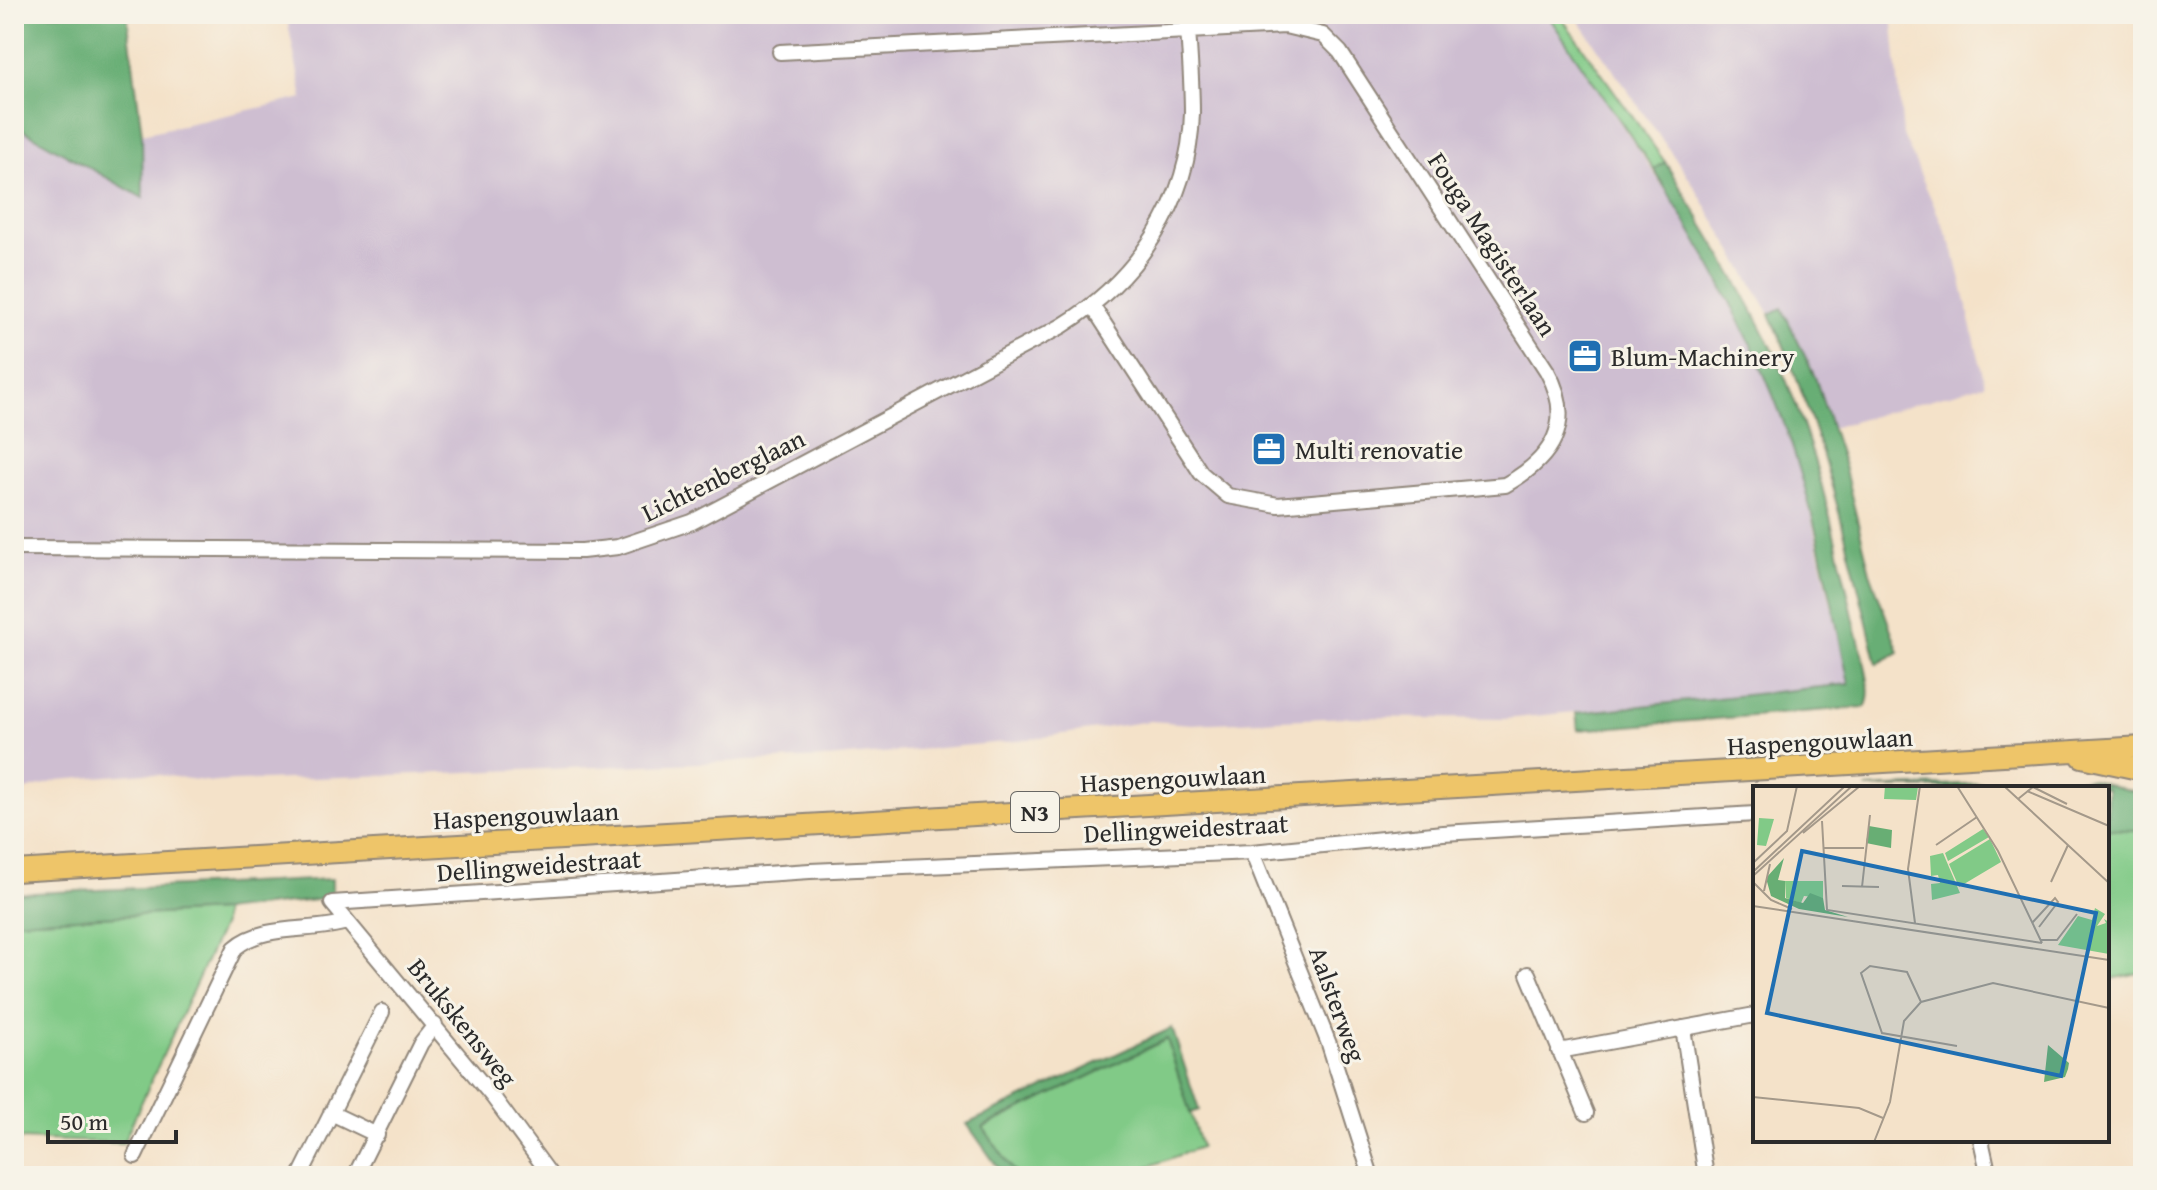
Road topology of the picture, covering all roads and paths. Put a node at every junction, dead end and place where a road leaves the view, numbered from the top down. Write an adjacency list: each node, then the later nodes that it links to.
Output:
1 (1187, 14): 2 (street, Lichtenberglaan)
2 (1188, 30): 3 (street, Fouga Magisterlaan); 4 (street, Lichtenberglaan); 4 (street, Fouga Magisterlaan)
3 (780, 52)
4 (1093, 307): 5 (street, Lichtenberglaan)
5 (14, 548)
6 (2143, 747): 7 (main road, Haspengouwlaan / N3)
7 (2055, 752): 8 (main road); 11 (main road, Haspengouwlaan / N3)
8 (2143, 770)
9 (1753, 814): 10 (street, Dellingweidestraat)
10 (1252, 852): 12 (street, Dellingweidestraat); 28 (street, Aalsterweg)
11 (14, 871)
12 (332, 903): 13 (street, Brukskensweg)
13 (347, 922): 17 (street, Brukskensweg); 24 (street)
14 (1528, 974): 19 (street)
15 (382, 1012): 20 (street)
16 (1753, 1015): 18 (street)
17 (435, 1025): 22 (street); 27 (street, Brukskensweg)
18 (1683, 1028): 19 (street); 29 (street)
19 (1559, 1051): 21 (street)
20 (331, 1113): 22 (street); 25 (street)
21 (1586, 1113)
22 (377, 1135): 26 (street)
23 (1981, 1142): 30 (street)
24 (135, 1156)
25 (300, 1176)
26 (355, 1176)
27 (551, 1176)
28 (1371, 1176)
29 (1706, 1176)
30 (1989, 1176)

